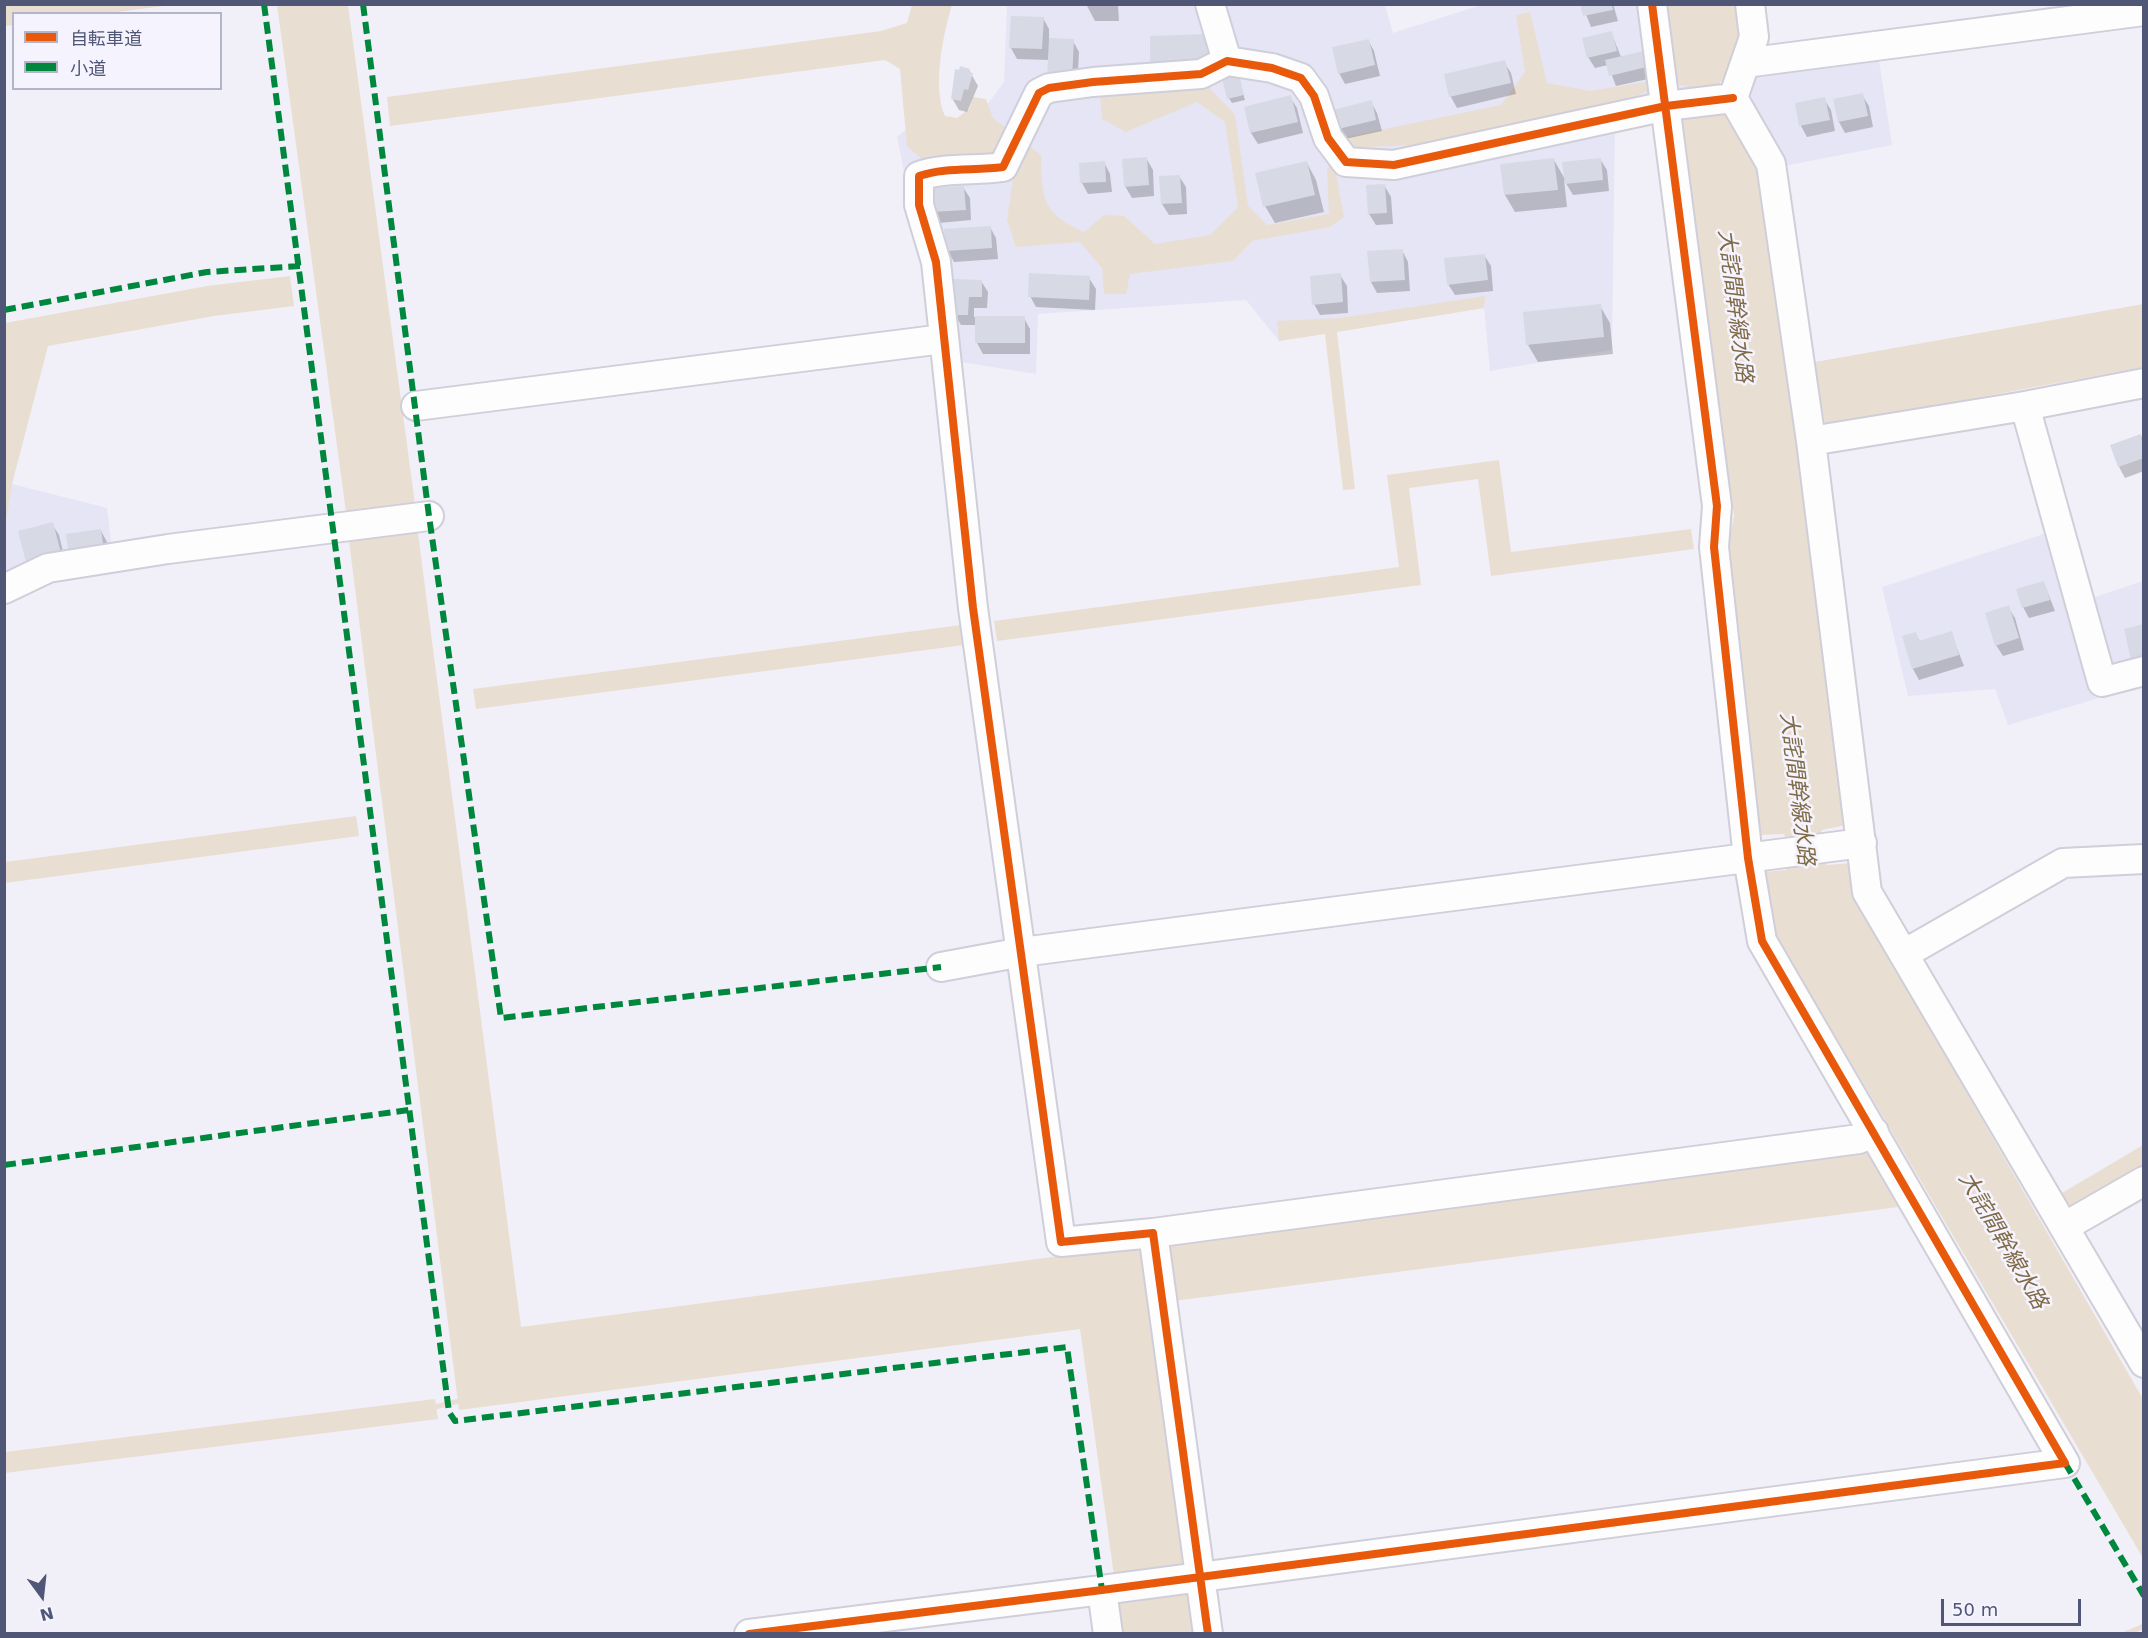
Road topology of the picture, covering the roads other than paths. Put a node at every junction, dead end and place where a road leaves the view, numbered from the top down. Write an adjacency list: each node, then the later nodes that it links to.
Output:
1 (1210, 4): 5 (street)
2 (1652, 4): 8 (street)
3 (1750, 4): 6 (street)
4 (2144, 11): 6 (street)
5 (1227, 61): 8 (street); 9 (street)
6 (1745, 63): 7 (street)
7 (1733, 98): 8 (street); 13 (street)
8 (1674, 105): 18 (street)
9 (943, 339): 11 (street); 20 (street)
10 (2144, 383): 12 (street)
11 (416, 406)
12 (2025, 406): 13 (street); 16 (street)
13 (1811, 441): 17 (street)
14 (429, 516): 15 (street)
15 (4, 589)
16 (2144, 671)
17 (1862, 843): 18 (street); 21 (street)
18 (1748, 858): 20 (street); 23 (street)
19 (2144, 859): 21 (street)
20 (1022, 952): 22 (street); 26 (street)
21 (1904, 954): 25 (street)
22 (941, 967)
23 (1874, 1132): 26 (street); 28 (street)
24 (2144, 1181): 25 (street)
25 (2064, 1227): 27 (street)
26 (1153, 1233): 28 (street)
27 (2144, 1363)
28 (1200, 1577): 29 (street); 32 (street)
29 (1102, 1590): 30 (street); 31 (street)
30 (749, 1634)
31 (1108, 1634)
32 (1208, 1634)

